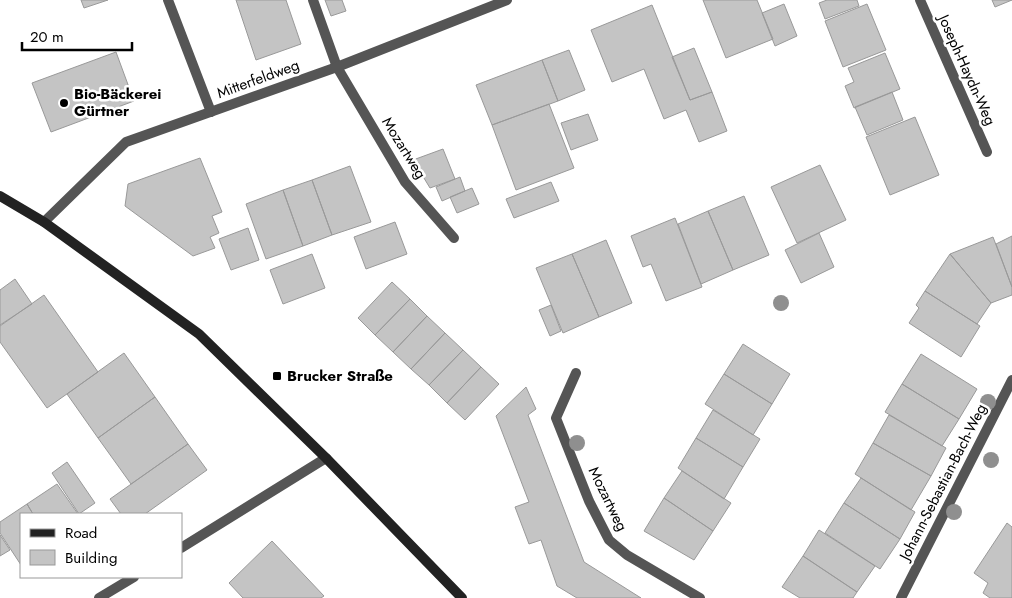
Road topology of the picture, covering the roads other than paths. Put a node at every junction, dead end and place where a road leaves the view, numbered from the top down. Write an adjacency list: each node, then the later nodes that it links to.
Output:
1 (168, 0): 6 (street)
2 (313, 0): 5 (street, Mozartweg)
3 (507, 0): 5 (street, Mitterfeldweg)
4 (920, 0): 7 (street, Joseph-Haydn-Weg)
5 (337, 67): 6 (street, Mitterfeldweg); 10 (street, Mozartweg)
6 (211, 112): 9 (street, Mitterfeldweg)
7 (987, 152)
8 (0, 196): 9 (main road)
9 (44, 222): 13 (main road)
10 (454, 238)
11 (576, 373): 18 (street, Mozartweg)
12 (1012, 380): 19 (street, Johann-Sebastian-Bach-Weg)
13 (326, 458): 14 (street); 17 (main road)
14 (182, 547)
15 (132, 578): 16 (street)
16 (99, 598)
17 (462, 598)
18 (700, 598)
19 (901, 598)

